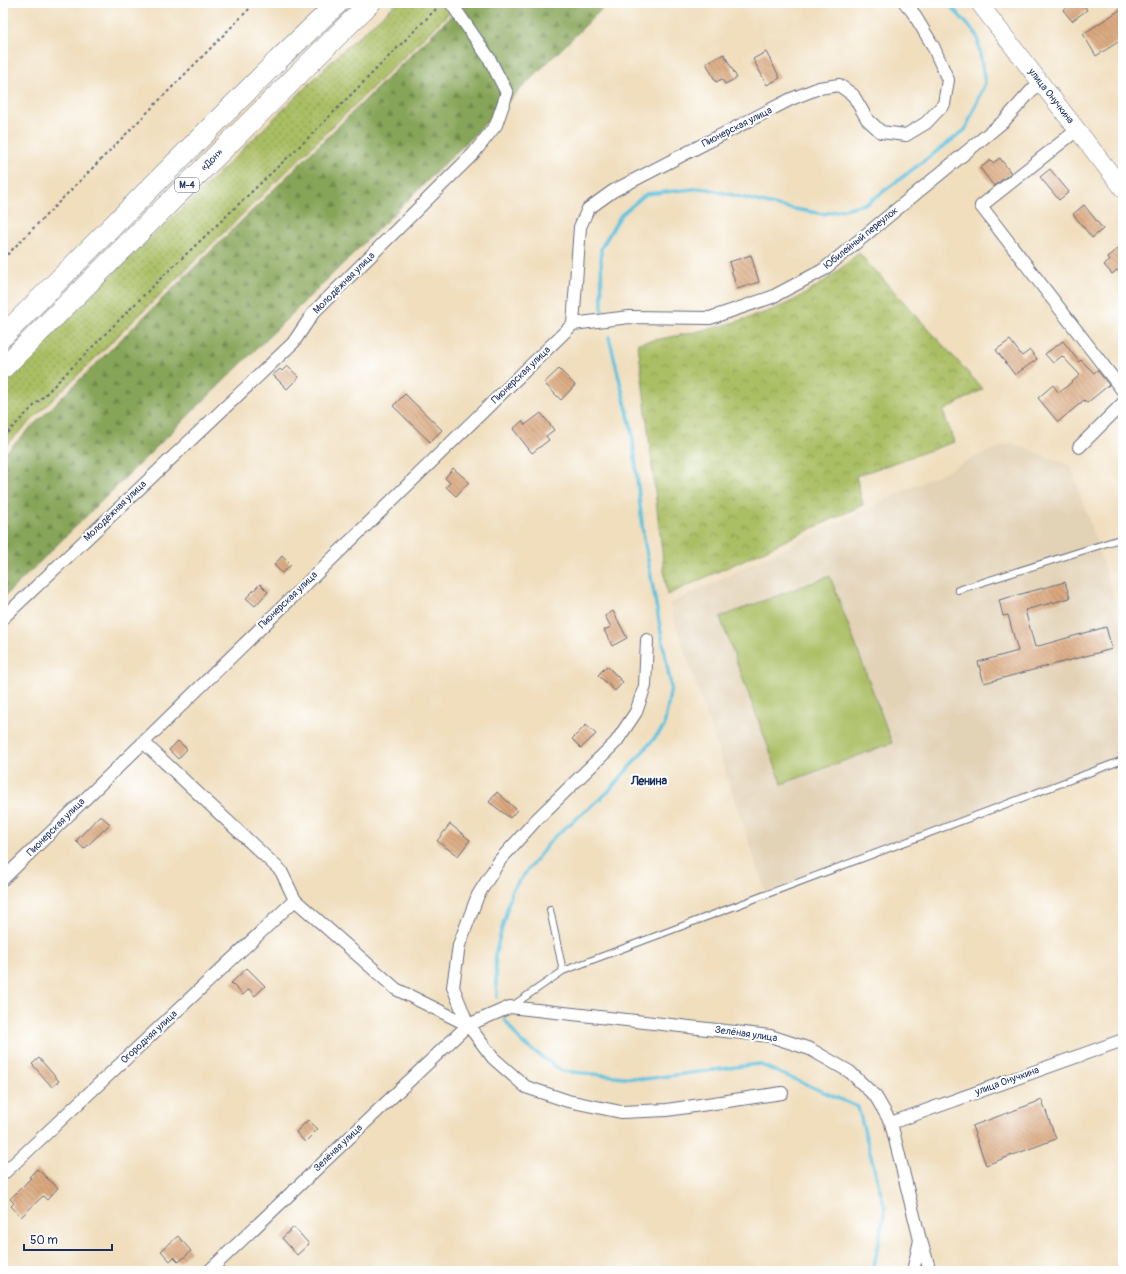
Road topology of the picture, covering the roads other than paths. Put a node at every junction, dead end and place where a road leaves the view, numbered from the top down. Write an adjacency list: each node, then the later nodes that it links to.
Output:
1 (326, 3): 7 (highway)
2 (338, 3): 7 (highway, М-4)
3 (370, 3): 13 (highway, «Дон» / М-4)
4 (451, 3): 19 (street, Молодёжная улица)
5 (905, 3): 11 (street, Пионерская улица)
6 (979, 3): 8 (street, улица Онучкина)
7 (278, 60): 12 (highway, М-4)
8 (1040, 81): 9 (street, улица Онучкина); 11 (street, Юбилейный переулок)
9 (1077, 130): 10 (street, улица Онучкина); 14 (street)
10 (1123, 189)
11 (573, 324): 21 (street, Пионерская улица)
12 (3, 336)
13 (3, 368)
14 (1123, 391)
15 (1123, 402): 16 (street)
16 (1080, 447)
17 (1123, 538): 18 (lane)
18 (958, 590)
19 (3, 618)
20 (647, 640): 28 (street)
21 (143, 742): 23 (street, Пионерская улица); 24 (street)
22 (1123, 760): 26 (lane)
23 (3, 879)
24 (295, 900): 28 (street); 32 (street, Огородняя улица)
25 (550, 910): 26 (lane)
26 (564, 971): 27 (lane)
27 (510, 1007): 28 (street, Зелёная улица); 31 (street, Зелёная улица)
28 (468, 1025): 30 (street); 34 (street, Зелёная улица)
29 (1123, 1040): 31 (street, улица Онучкина)
30 (782, 1093)
31 (891, 1123): 33 (street, Зелёная улица)
32 (3, 1174)
33 (920, 1240): 35 (street, Зелёная улица); 36 (street)
34 (209, 1271)
35 (913, 1271)
36 (930, 1271)

